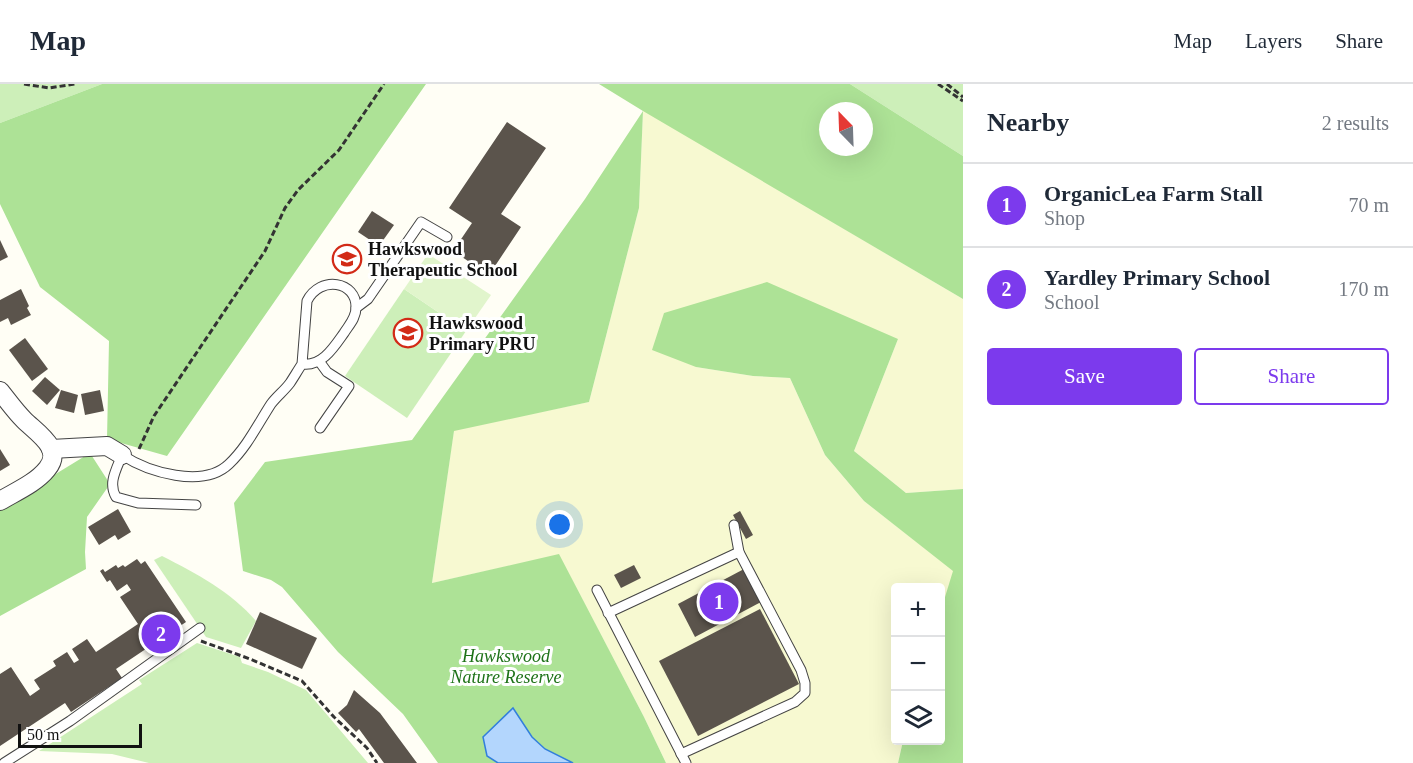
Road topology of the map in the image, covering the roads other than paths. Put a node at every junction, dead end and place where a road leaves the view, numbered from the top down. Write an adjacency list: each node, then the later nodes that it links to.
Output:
1 (447, 237): 2 (lane)
2 (356, 308): 3 (lane); 4 (lane)
3 (319, 361): 4 (lane); 6 (lane)
4 (302, 364): 8 (lane)
5 (0, 391): 7 (street)
6 (320, 428)
7 (46, 442): 8 (street); 9 (street)
8 (127, 459): 10 (lane)
9 (0, 501)
10 (196, 505)
11 (734, 525): 12 (lane)
12 (739, 552): 14 (lane); 16 (lane)
13 (597, 590): 14 (lane)
14 (608, 614): 16 (lane)
15 (200, 628): 17 (lane)
16 (681, 754): 18 (lane)
17 (4, 763)
18 (686, 763)

